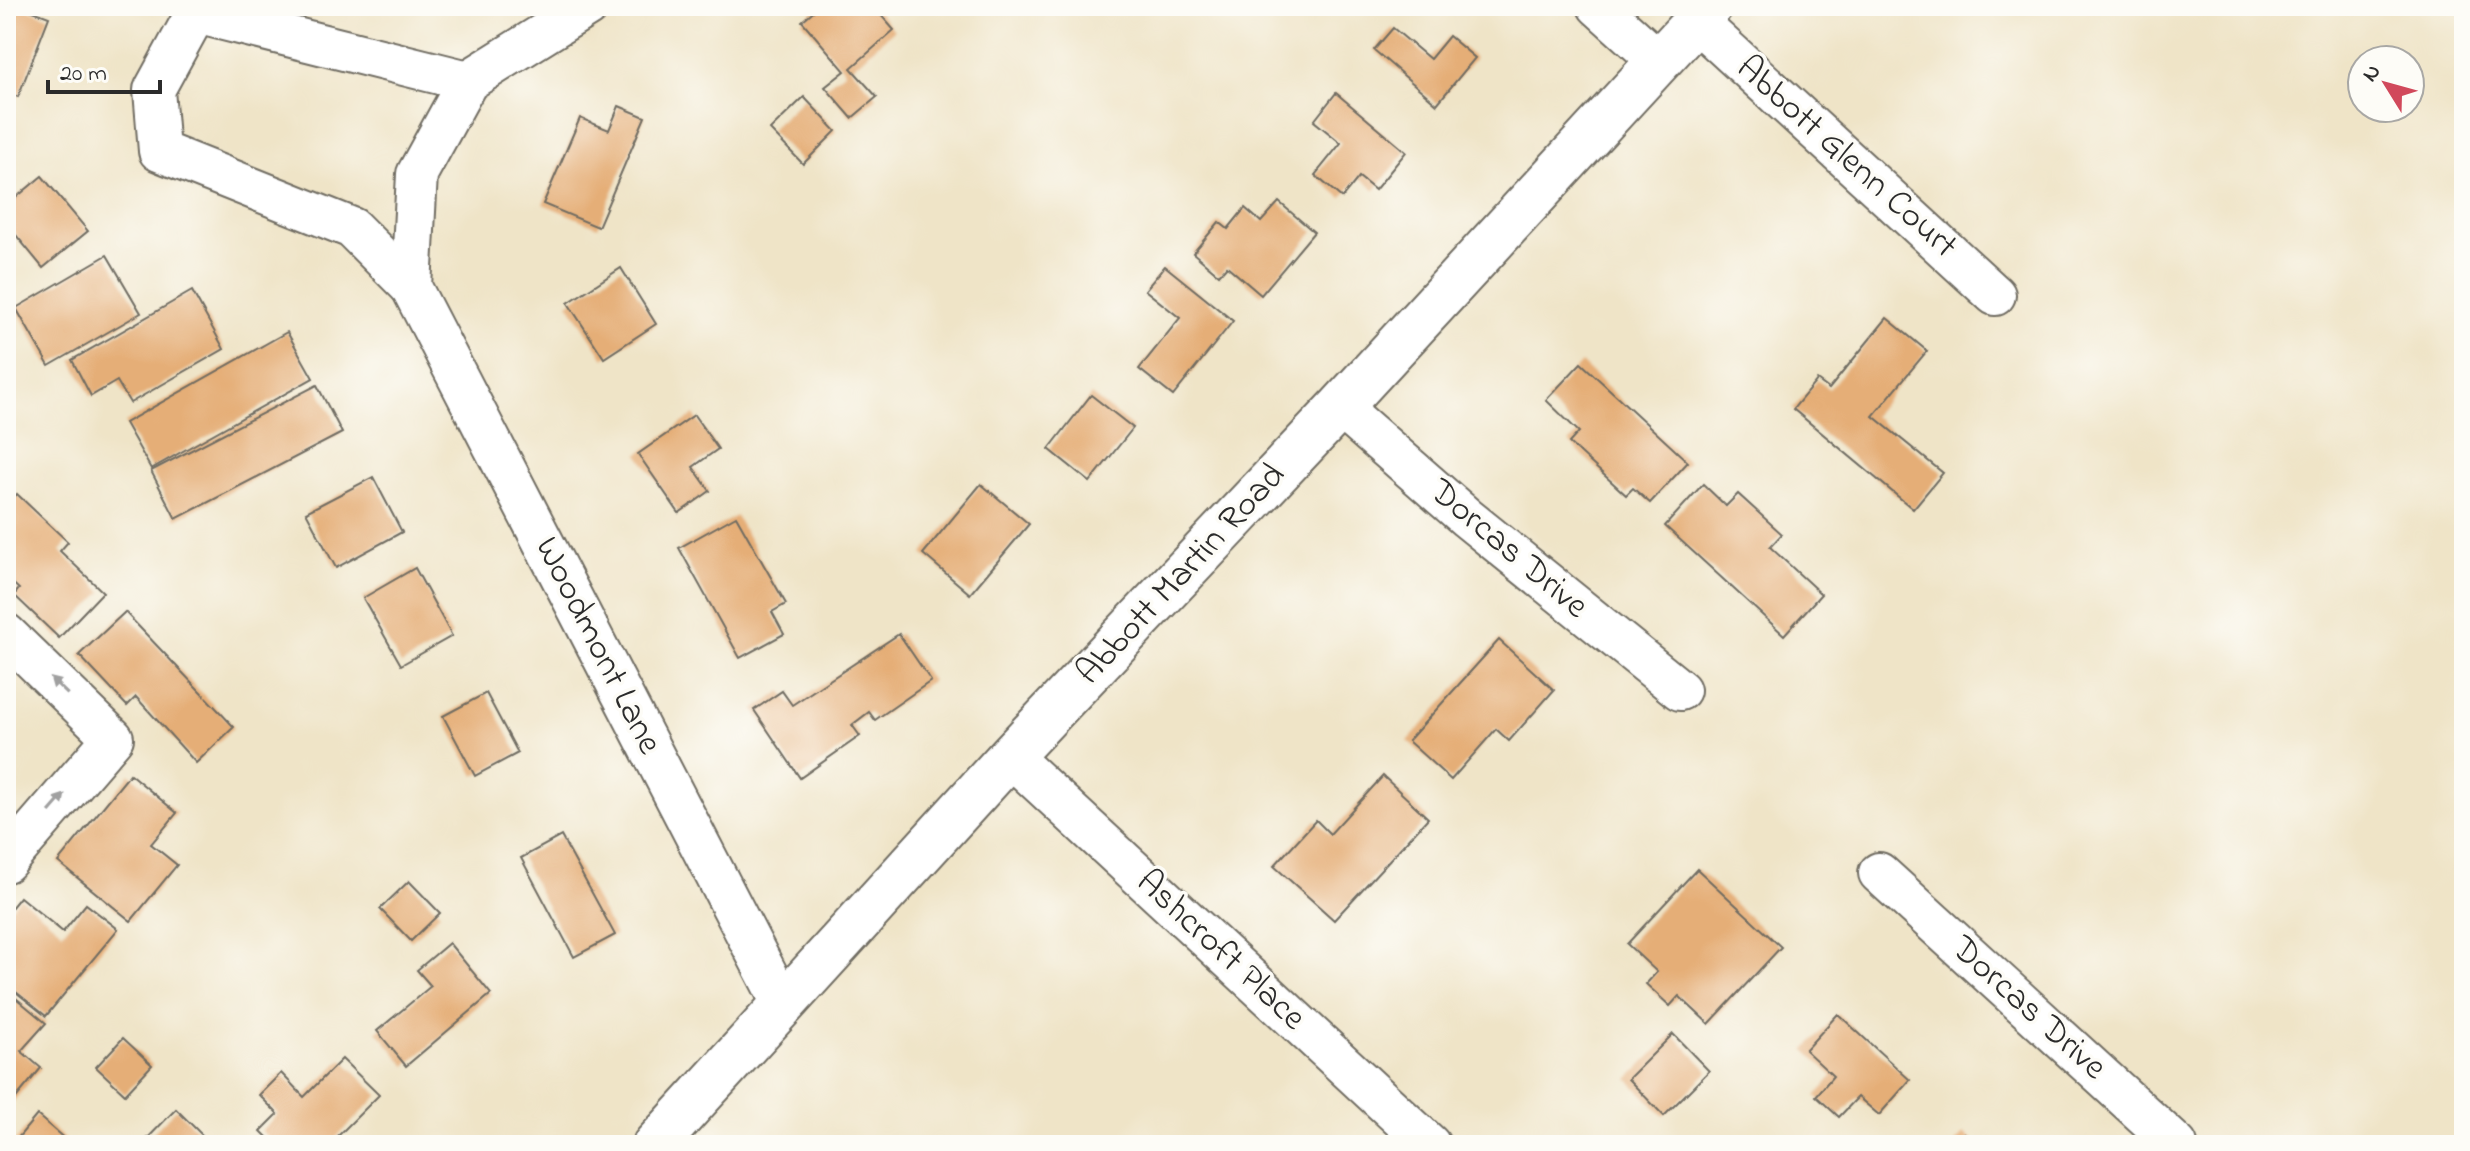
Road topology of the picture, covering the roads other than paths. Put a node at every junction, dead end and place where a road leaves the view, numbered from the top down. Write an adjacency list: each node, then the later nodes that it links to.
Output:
1 (588, 6): 5 (street)
2 (1598, 6): 4 (street)
3 (1703, 14): 4 (main road, Abbott Martin Road); 7 (street, Abbott Glenn Court)
4 (1660, 62): 8 (main road, Abbott Martin Road)
5 (468, 81): 6 (street); 6 (street, Woodmont Lane)
6 (411, 287): 14 (street, Woodmont Lane)
7 (1995, 295)
8 (1340, 407): 10 (street, Dorcas Drive); 11 (main road, Abbott Martin Road)
9 (6, 634): 12 (street, one-way to 9)
10 (1680, 690)
11 (1010, 756): 14 (main road, Abbott Martin Road); 16 (street, Ashcroft Place)
12 (6, 862)
13 (1879, 873): 17 (street, Dorcas Drive)
14 (783, 1005): 15 (main road, Abbott Martin Road)
15 (655, 1145)
16 (1430, 1145)
17 (2177, 1145)

